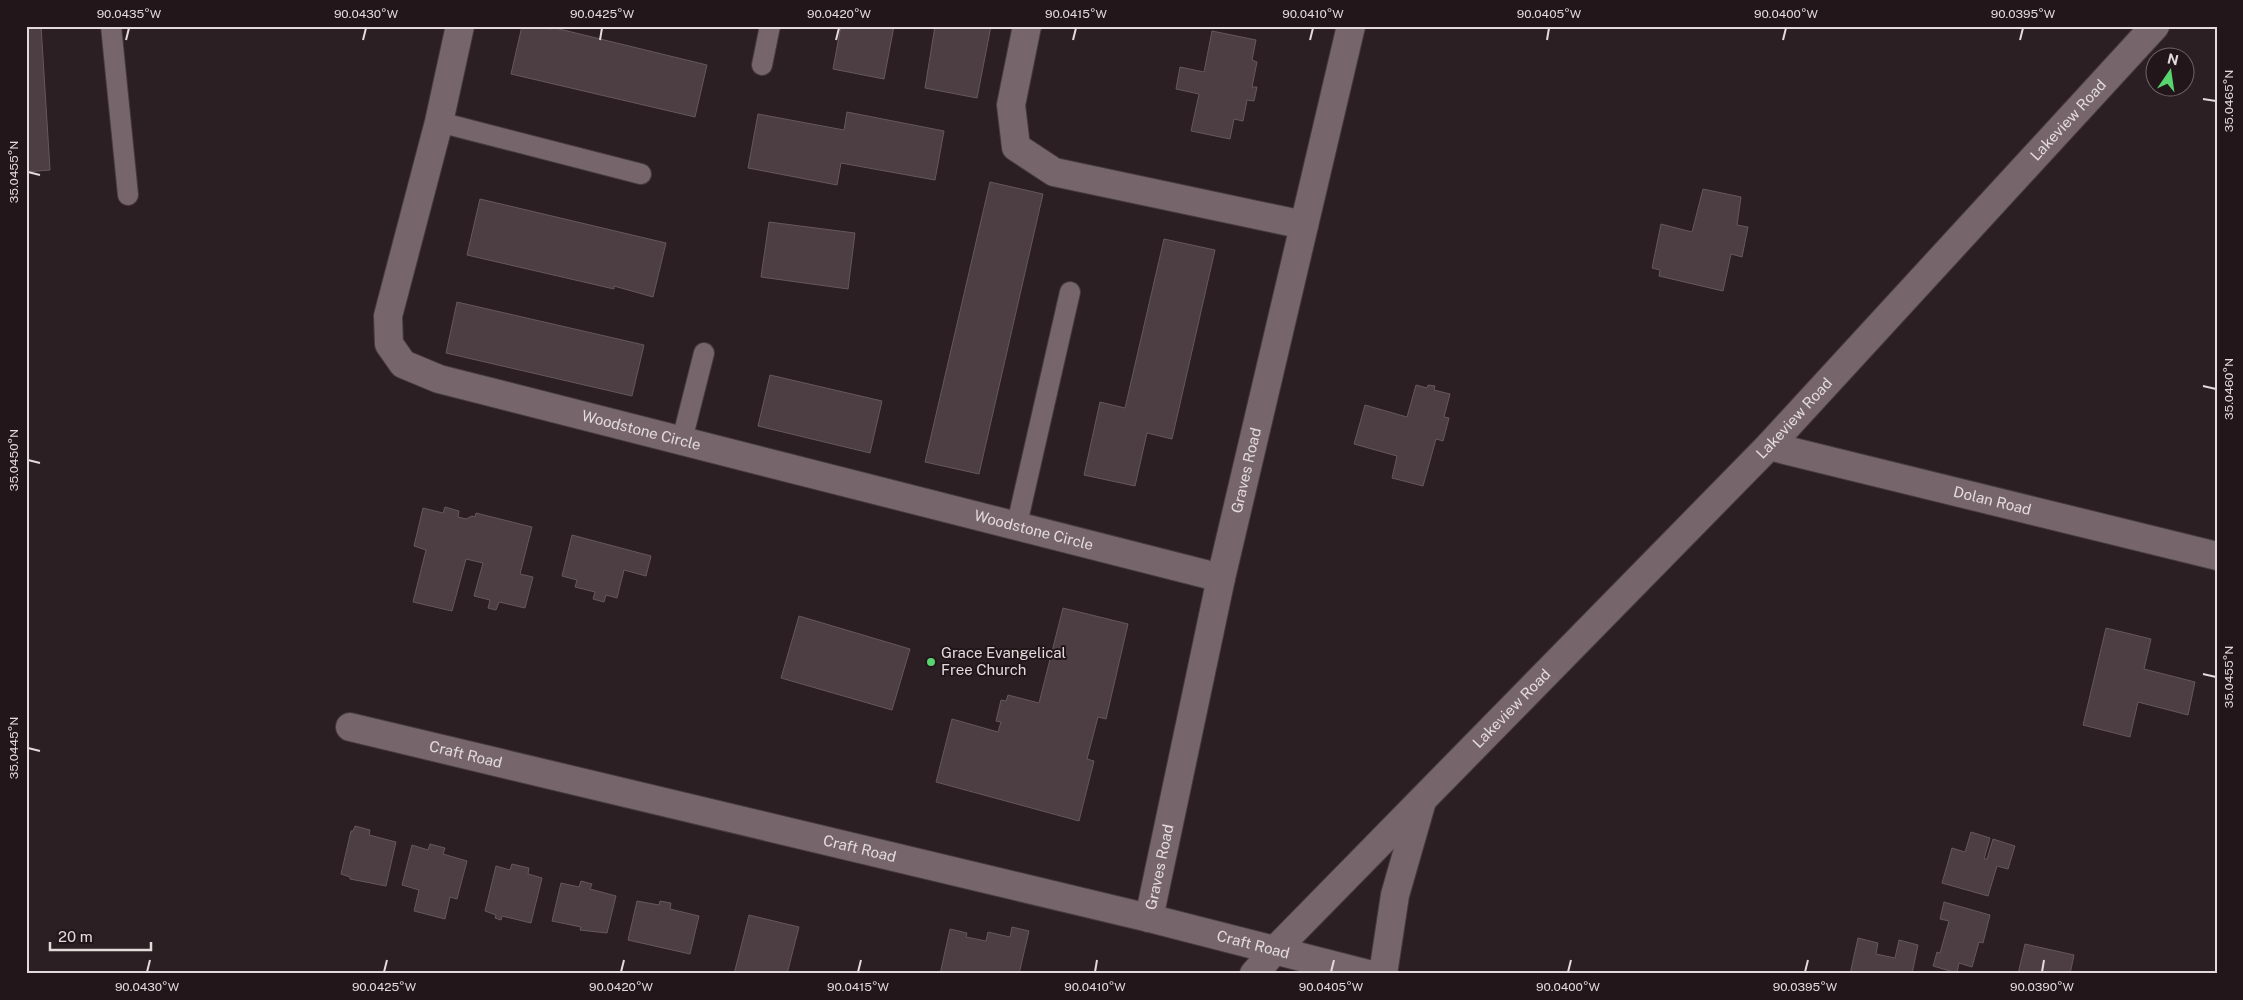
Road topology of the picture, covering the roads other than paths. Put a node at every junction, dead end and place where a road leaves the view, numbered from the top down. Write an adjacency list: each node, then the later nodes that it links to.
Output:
1 (111, 26): 10 (lane)
2 (460, 26): 8 (street, Woodstone Circle)
3 (770, 26): 7 (lane)
4 (1027, 26): 11 (street)
5 (1350, 26): 11 (street, Graves Road)
6 (2155, 26): 15 (street, Lakeview Road)
7 (762, 65)
8 (440, 122): 9 (lane); 14 (street, Woodstone Circle)
9 (641, 174)
10 (128, 195)
11 (1304, 225): 18 (street, Graves Road)
12 (1070, 292): 16 (lane)
13 (704, 354): 14 (lane)
14 (682, 440): 16 (street, Woodstone Circle)
15 (1769, 446): 17 (street, Dolan Road); 20 (street, Lakeview Road)
16 (1017, 524): 18 (street, Woodstone Circle)
17 (2217, 556)
18 (1221, 578): 21 (street, Graves Road)
19 (350, 727): 21 (street, Craft Road)
20 (1422, 799): 22 (street, Lakeview Road); 25 (street, Lakeview Road)
21 (1149, 918): 22 (street, Craft Road)
22 (1274, 951): 23 (street, Lakeview Road); 24 (street, Craft Road)
23 (1254, 974)
24 (1368, 974)
25 (1383, 974)

